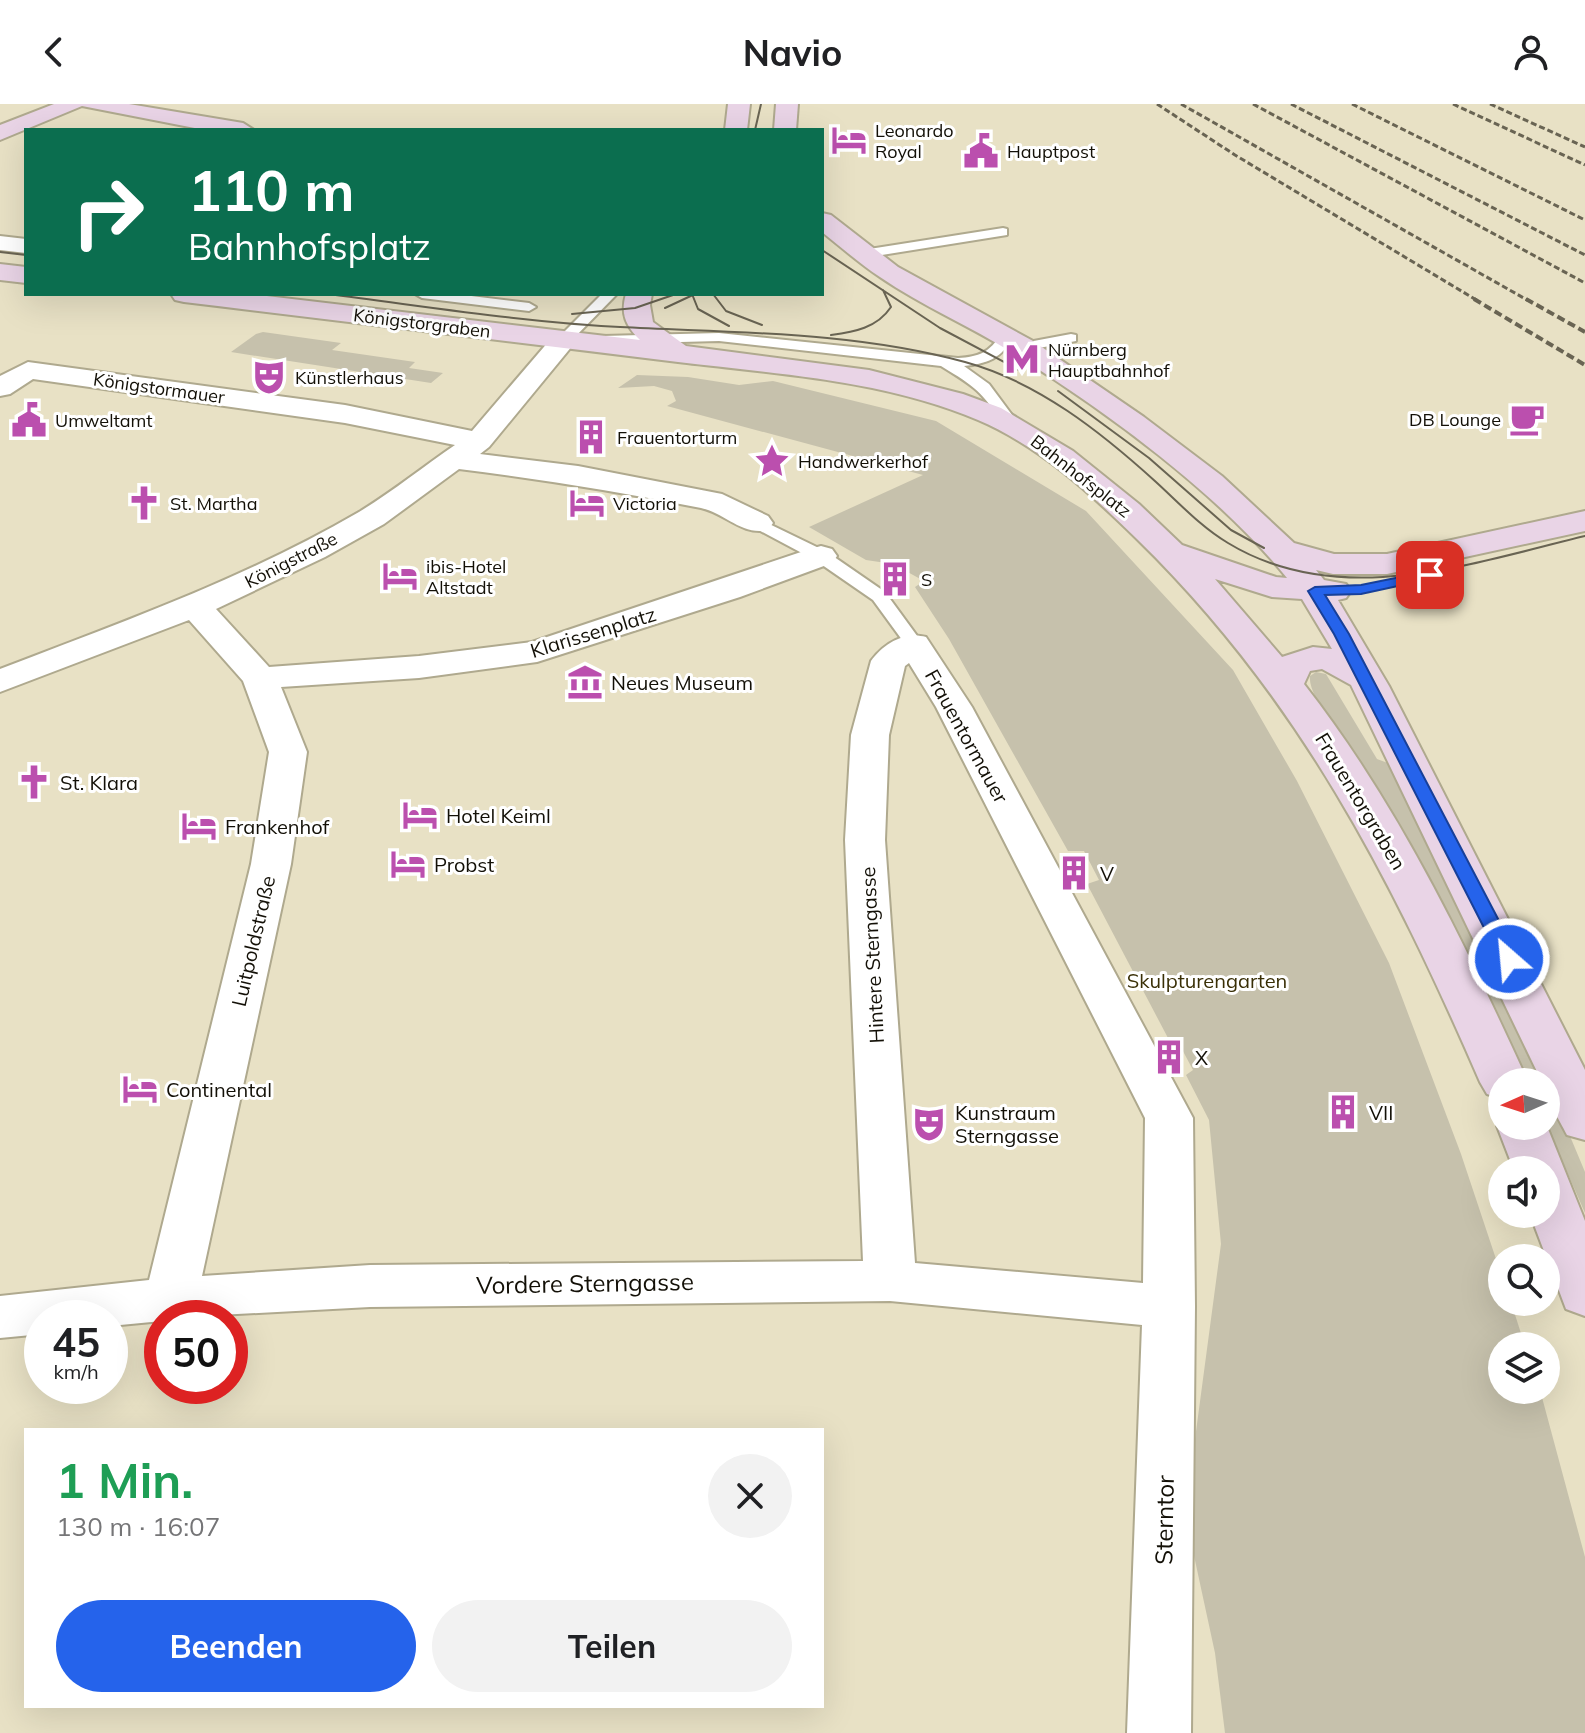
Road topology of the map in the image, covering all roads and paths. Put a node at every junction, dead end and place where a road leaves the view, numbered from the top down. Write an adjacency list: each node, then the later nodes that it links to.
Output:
1 (38, 104): 6 (main road)
2 (73, 104): 10 (main road)
3 (91, 104): 7 (main road)
4 (739, 104): 8 (main road)
5 (787, 104): 9 (main road)
6 (0, 119)
7 (231, 128)
8 (736, 128)
9 (785, 128)
10 (0, 133)
11 (824, 196): 12 (main road)
12 (830, 227): 16 (main road)
13 (1003, 232): 16 (lane)
14 (0, 243): 15 (street)
15 (24, 246)
16 (863, 254): 27 (main road)
17 (0, 272): 18 (main road)
18 (24, 275)
19 (200, 296): 26 (main road, Königstorgraben)
20 (438, 296): 23 (lane, Königstorgraben)
21 (608, 296): 26 (lane)
22 (639, 296): 24 (main road)
23 (529, 307)
24 (653, 338): 26 (lane); 28 (main road); 29 (lane)
25 (1071, 338): 27 (lane)
26 (571, 341): 28 (main road, Bahnhofsplatz); 32 (street, Königstraße)
27 (1014, 342): 29 (lane); 36 (main road)
28 (680, 354): 31 (main road, Bahnhofsplatz)
29 (938, 362): 31 (lane)
30 (0, 388): 32 (street, Königstormauer)
31 (1010, 423): 37 (main road, Bahnhofsplatz)
32 (466, 450): 34 (street, Frauentormauer); 40 (street, Königstraße)
33 (1585, 521): 36 (main road)
34 (757, 523): 38 (lane, Frauentormauer)
35 (1585, 541): 39 (main road, Bahnhofsplatz)
36 (1282, 550): 39 (main road)
37 (1170, 551): 39 (main road, Bahnhofsplatz); 45 (main road, Frauentorgraben)
38 (821, 556): 41 (lane, Frauentormauer); 42 (street, Klarissenplatz)
39 (1315, 591): 43 (main road)
40 (195, 606): 42 (street, Luitpoldstraße); 44 (street, Königstraße)
41 (914, 644): 49 (street, Hintere Sterngasse); 52 (street, Frauentormauer)
42 (260, 678): 51 (street, Luitpoldstraße)
43 (1365, 678): 45 (main road); 47 (main road)
44 (0, 681)
45 (1287, 682): 46 (main road, Frauentorgraben)
46 (1498, 1068)
47 (1585, 1122)
48 (1560, 1225): 50 (main road)
49 (890, 1281): 51 (street, Vordere Sterngasse); 52 (street, Vordere Sterngasse)
50 (1585, 1294)
51 (171, 1299): 53 (street, Vordere Sterngasse)
52 (1169, 1306): 54 (street, Sterntor)
53 (0, 1317)
54 (1159, 1733)

